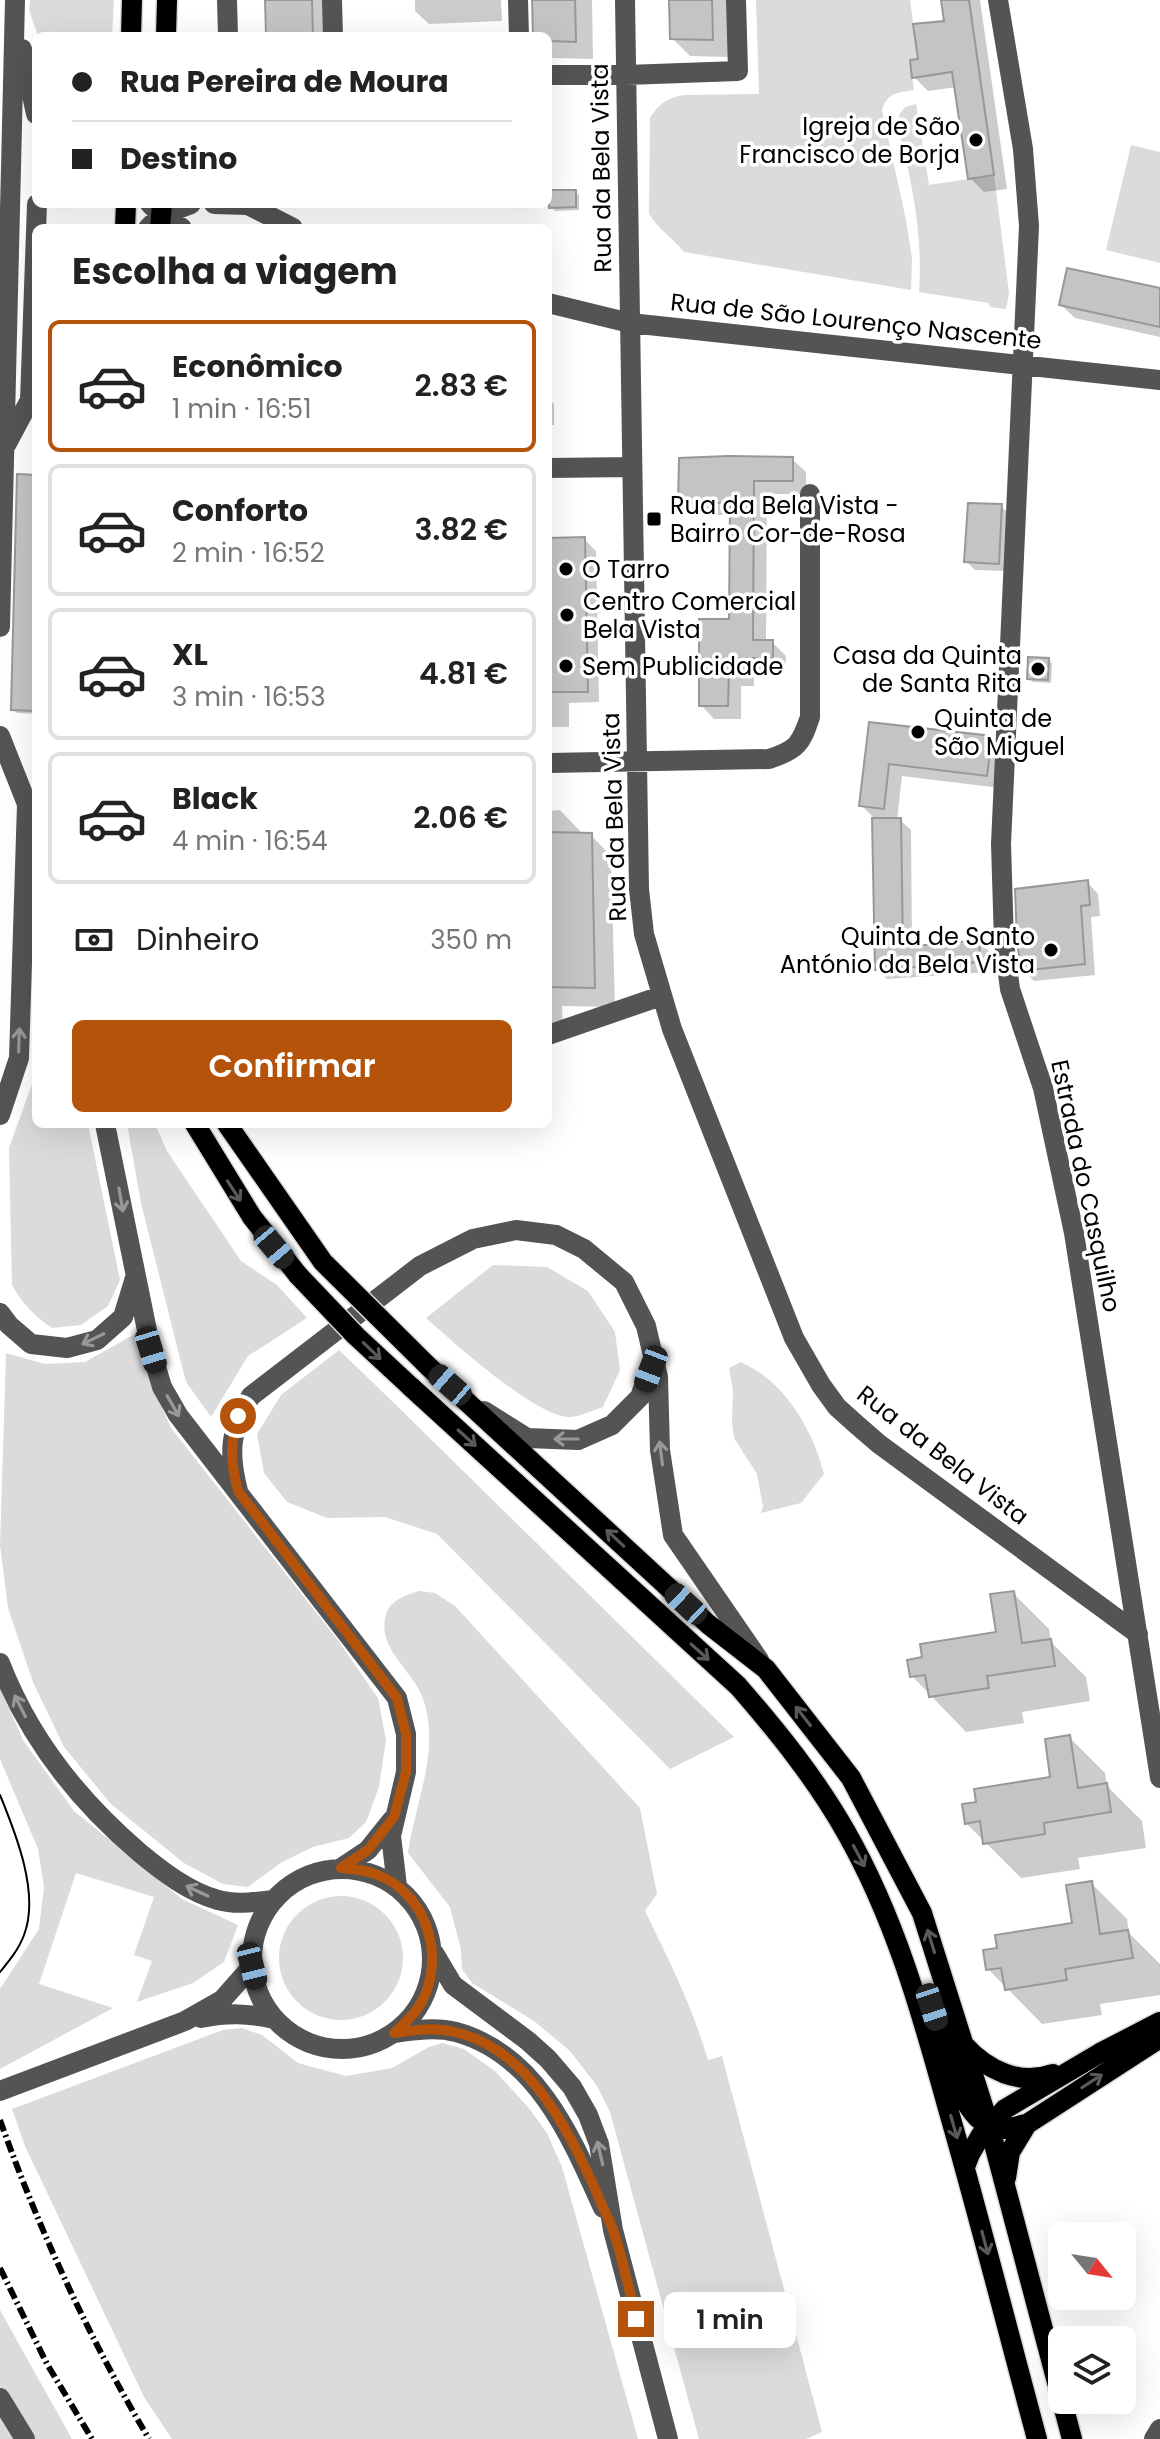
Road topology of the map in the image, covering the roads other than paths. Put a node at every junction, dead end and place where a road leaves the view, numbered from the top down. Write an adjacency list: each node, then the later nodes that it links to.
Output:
1 (132, 0): 10 (main road)
2 (167, 0): 11 (main road)
3 (227, 0): 12 (street)
4 (332, 0): 13 (street)
5 (518, 0): 14 (street)
6 (625, 0): 16 (street, Rua da Bela Vista)
7 (736, 0): 16 (street)
8 (998, 0): 25 (street, Estrada do Casquilho)
9 (15, 9): 17 (street); 27 (street)
10 (131, 32)
11 (166, 32)
12 (228, 32)
13 (333, 32)
14 (519, 32)
15 (552, 75): 16 (street)
16 (626, 75): 23 (street, Rua da Bela Vista)
17 (32, 94)
18 (179, 208): 20 (street)
19 (253, 208): 21 (street)
20 (156, 216)
21 (285, 224)
22 (552, 304): 23 (street, Rua de São Lourenço Nascente)
23 (630, 323): 25 (street, Rua de São Lourenço Nascente); 28 (street, Rua da Bela Vista)
24 (32, 344): 27 (street)
25 (1023, 364): 26 (street, Rua de São Lourenço Nascente); 46 (street, Estrada do Casquilho)
26 (1160, 380)
27 (5, 448): 31 (street)
28 (632, 467): 29 (street); 33 (street, Rua da Bela Vista)
29 (552, 468)
30 (810, 494): 33 (street)
31 (0, 627)
32 (0, 736): 37 (street, one-way to 32)
33 (637, 761): 34 (street); 35 (street, Rua da Bela Vista)
34 (552, 763)
35 (661, 996): 36 (street); 46 (street, Rua da Bela Vista)
36 (552, 1034)
37 (0, 1115)
38 (106, 1128): 41 (street, one-way to 41)
39 (197, 1128): 54 (main road, one-way to 54, bridge)
40 (230, 1128): 44 (main road, bridge)
41 (135, 1278): 42 (street, one-way to 42); 45 (street, one-way to 45)
42 (0, 1313)
43 (646, 1326): 44 (street, one-way to 44); 45 (street); 48 (street, one-way to 43)
44 (470, 1403): 48 (main road, one-way to 44)
45 (238, 1491): 50 (street)
46 (1138, 1634): 49 (street, Estrada do Casquilho)
47 (0, 1663): 53 (street, one-way to 47)
48 (766, 1669): 62 (main road, one-way to 48)
49 (1160, 1778)
50 (394, 1817): 51 (street); 52 (street)
51 (341, 1868): 52 (street); 53 (street)
52 (397, 1886): 55 (street)
53 (273, 1900): 56 (street)
54 (899, 1944): 66 (main road); 67 (main road, one-way to 67)
55 (433, 1950): 60 (street); 69 (street, one-way to 55)
56 (252, 1966): 57 (street); 58 (street)
57 (274, 2019): 58 (street); 60 (street)
58 (185, 2021): 64 (street)
59 (1160, 2022): 63 (main road)
60 (394, 2033): 69 (street)
61 (1160, 2038): 65 (main road, one-way to 61)
62 (961, 2043): 63 (main road); 66 (main road)
63 (1100, 2053): 66 (main road)
64 (0, 2091)
65 (1027, 2124): 66 (main road); 68 (main road)
66 (989, 2125): 67 (main road); 68 (main road)
67 (965, 2167): 74 (main road, one-way to 74)
68 (1006, 2190): 75 (main road)
69 (613, 2230): 73 (street)
70 (0, 2398): 72 (street)
71 (1160, 2429): 76 (street)
72 (25, 2439)
73 (668, 2439)
74 (1037, 2439)
75 (1072, 2439)
76 (1154, 2439)

